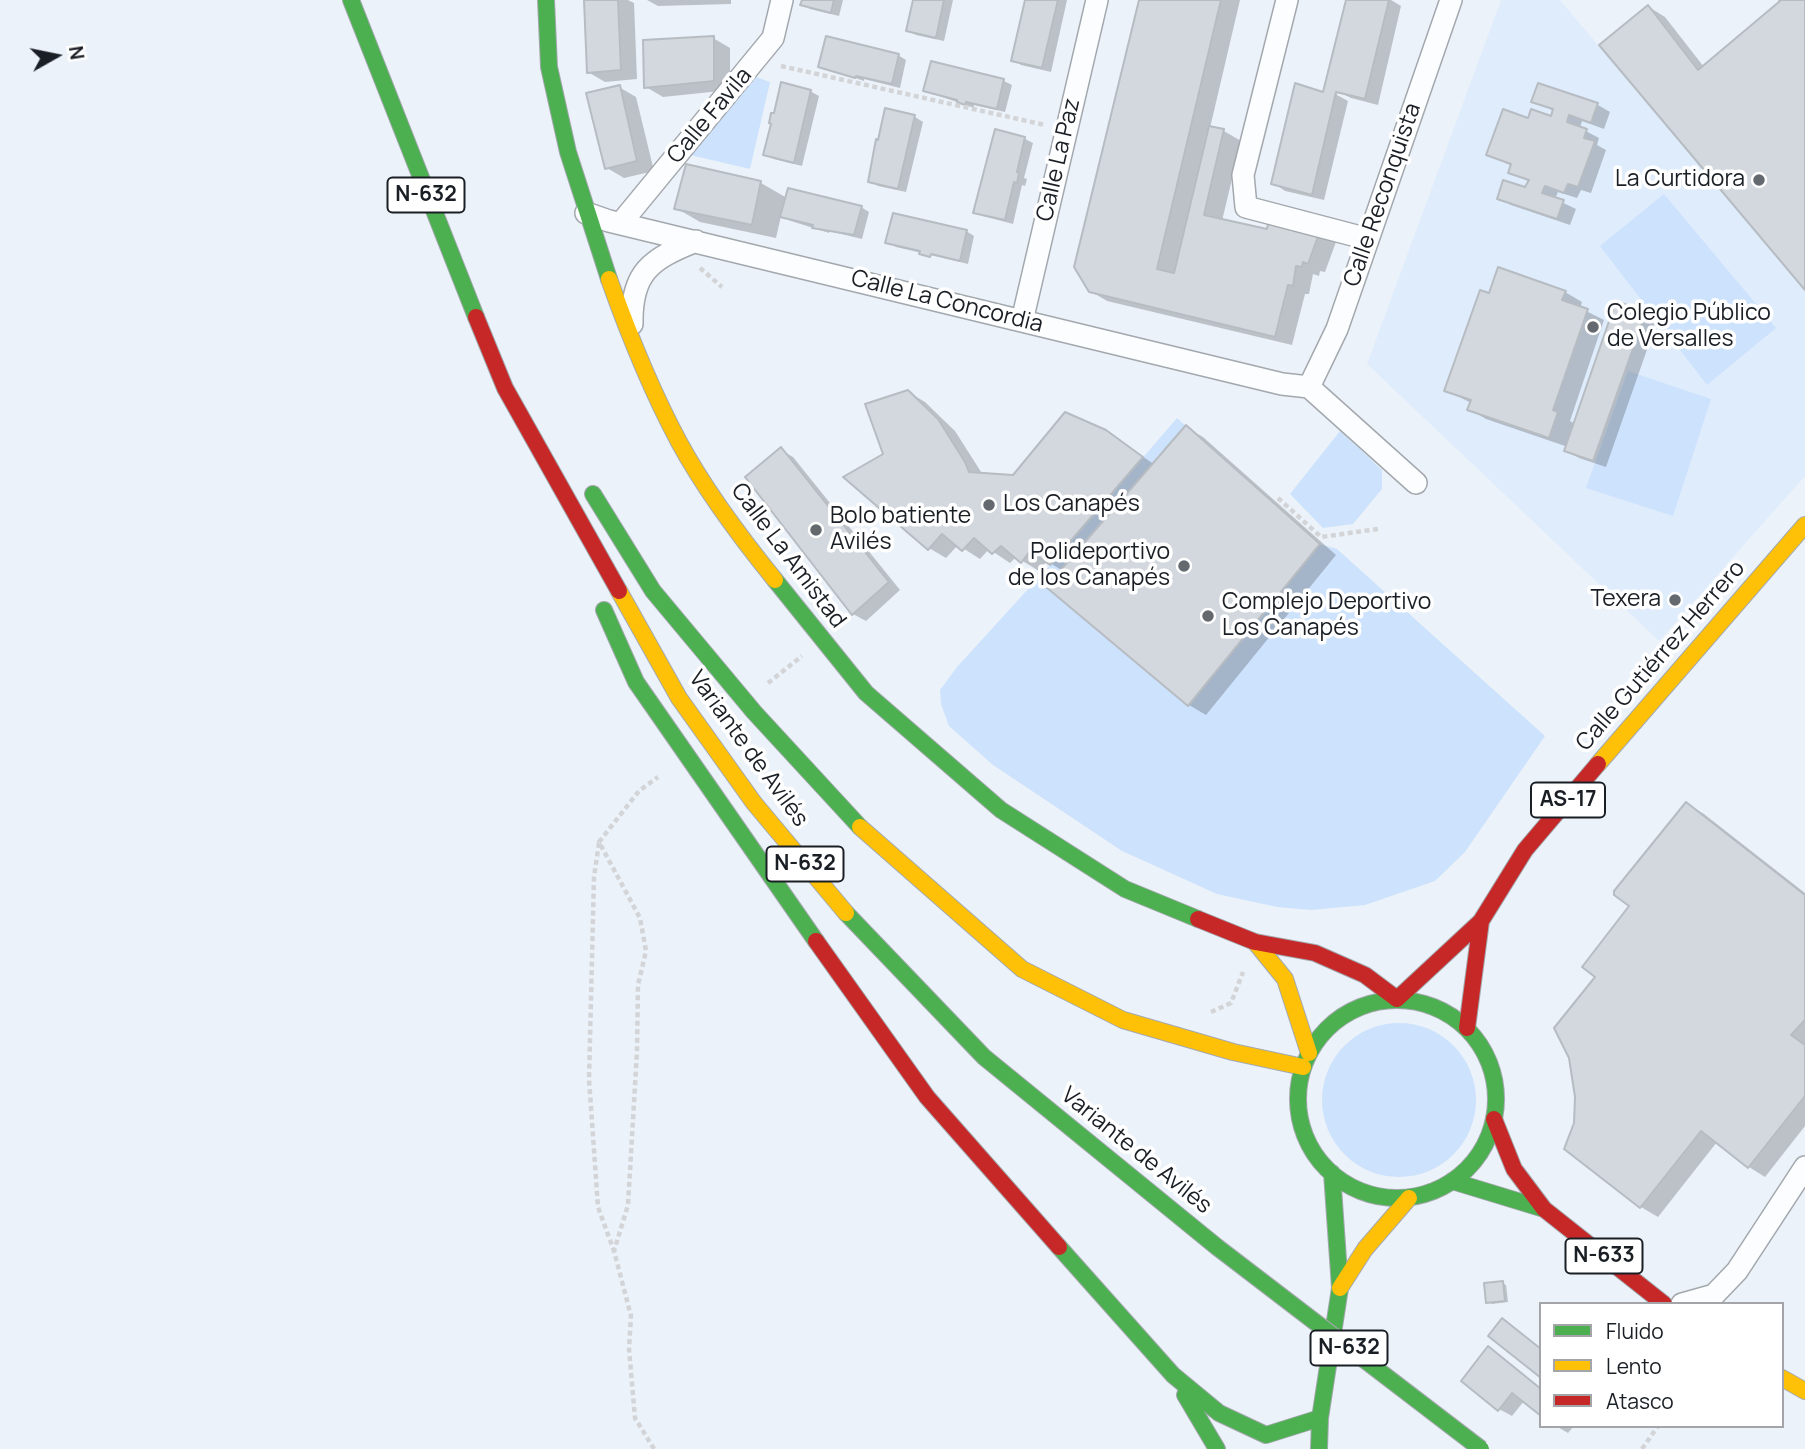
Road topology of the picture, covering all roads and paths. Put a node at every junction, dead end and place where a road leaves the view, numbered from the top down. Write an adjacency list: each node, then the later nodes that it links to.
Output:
1 (351, 0): 16 (main road, Variante de Avilés / N-632)
2 (546, 0): 9 (main road, Calle La Amistad)
3 (782, 0): 7 (street, Calle Favila)
4 (1097, 0): 8 (street, Calle La Paz)
5 (1287, 0): 11 (street)
6 (1451, 0): 11 (street, Calle Reconquista)
7 (756, 60): 8 (path); 10 (street, Calle Favila)
8 (1067, 130): 13 (street, Calle La Paz)
9 (586, 213): 10 (street, Calle La Concordia); 14 (main road, Calle La Amistad)
10 (621, 223): 12 (street, Calle La Concordia)
11 (1368, 239): 15 (street, Calle Reconquista)
12 (696, 241): 13 (street, Calle La Concordia); 14 (street)
13 (1022, 321): 15 (street, Calle La Concordia)
14 (632, 344): 24 (main road, Calle La Amistad)
15 (1309, 387): 18 (street)
16 (505, 388): 22 (main road); 52 (main road, Variante de Avilés / N-632, bridge)
17 (581, 476): 33 (main road)
18 (1416, 483)
19 (1278, 498): 21 (path)
20 (1805, 525): 28 (main road, Calle Gutiérrez Herrero / AS-17)
21 (1378, 529)
22 (576, 547)
23 (598, 596): 44 (main road)
24 (822, 640): 25 (path); 29 (main road, Calle La Amistad)
25 (766, 685)
26 (658, 777): 27 (path)
27 (599, 842): 40 (path); 40 (path)
28 (1481, 921): 30 (main road, AS-17); 32 (main road, AS-17)
29 (1255, 942): 30 (main road, Calle La Amistad); 31 (path); 33 (main road, Calle La Amistad)
30 (1397, 999): 32 (main road); 33 (main road)
31 (1207, 1014)
32 (1467, 1028): 34 (main road)
33 (1306, 1060): 36 (main road)
34 (1494, 1119): 37 (main road); 39 (main road, N-633)
35 (1805, 1167): 43 (street)
36 (1332, 1173): 38 (main road); 41 (main road)
37 (1452, 1181): 38 (main road); 39 (main road, N-633)
38 (1409, 1198): 41 (main road)
39 (1544, 1209): 42 (main road, N-633)
40 (614, 1251): 49 (path)
41 (1340, 1288): 47 (main road)
42 (1661, 1302)
43 (1689, 1302)
44 (1173, 1375): 47 (main road); 50 (main road)
45 (1784, 1379): 46 (main road)
46 (1805, 1391)
47 (1320, 1419): 51 (main road)
48 (1657, 1428): 53 (path)
49 (654, 1449)
50 (1217, 1449)
51 (1319, 1449)
52 (1481, 1449)
53 (1642, 1449)

